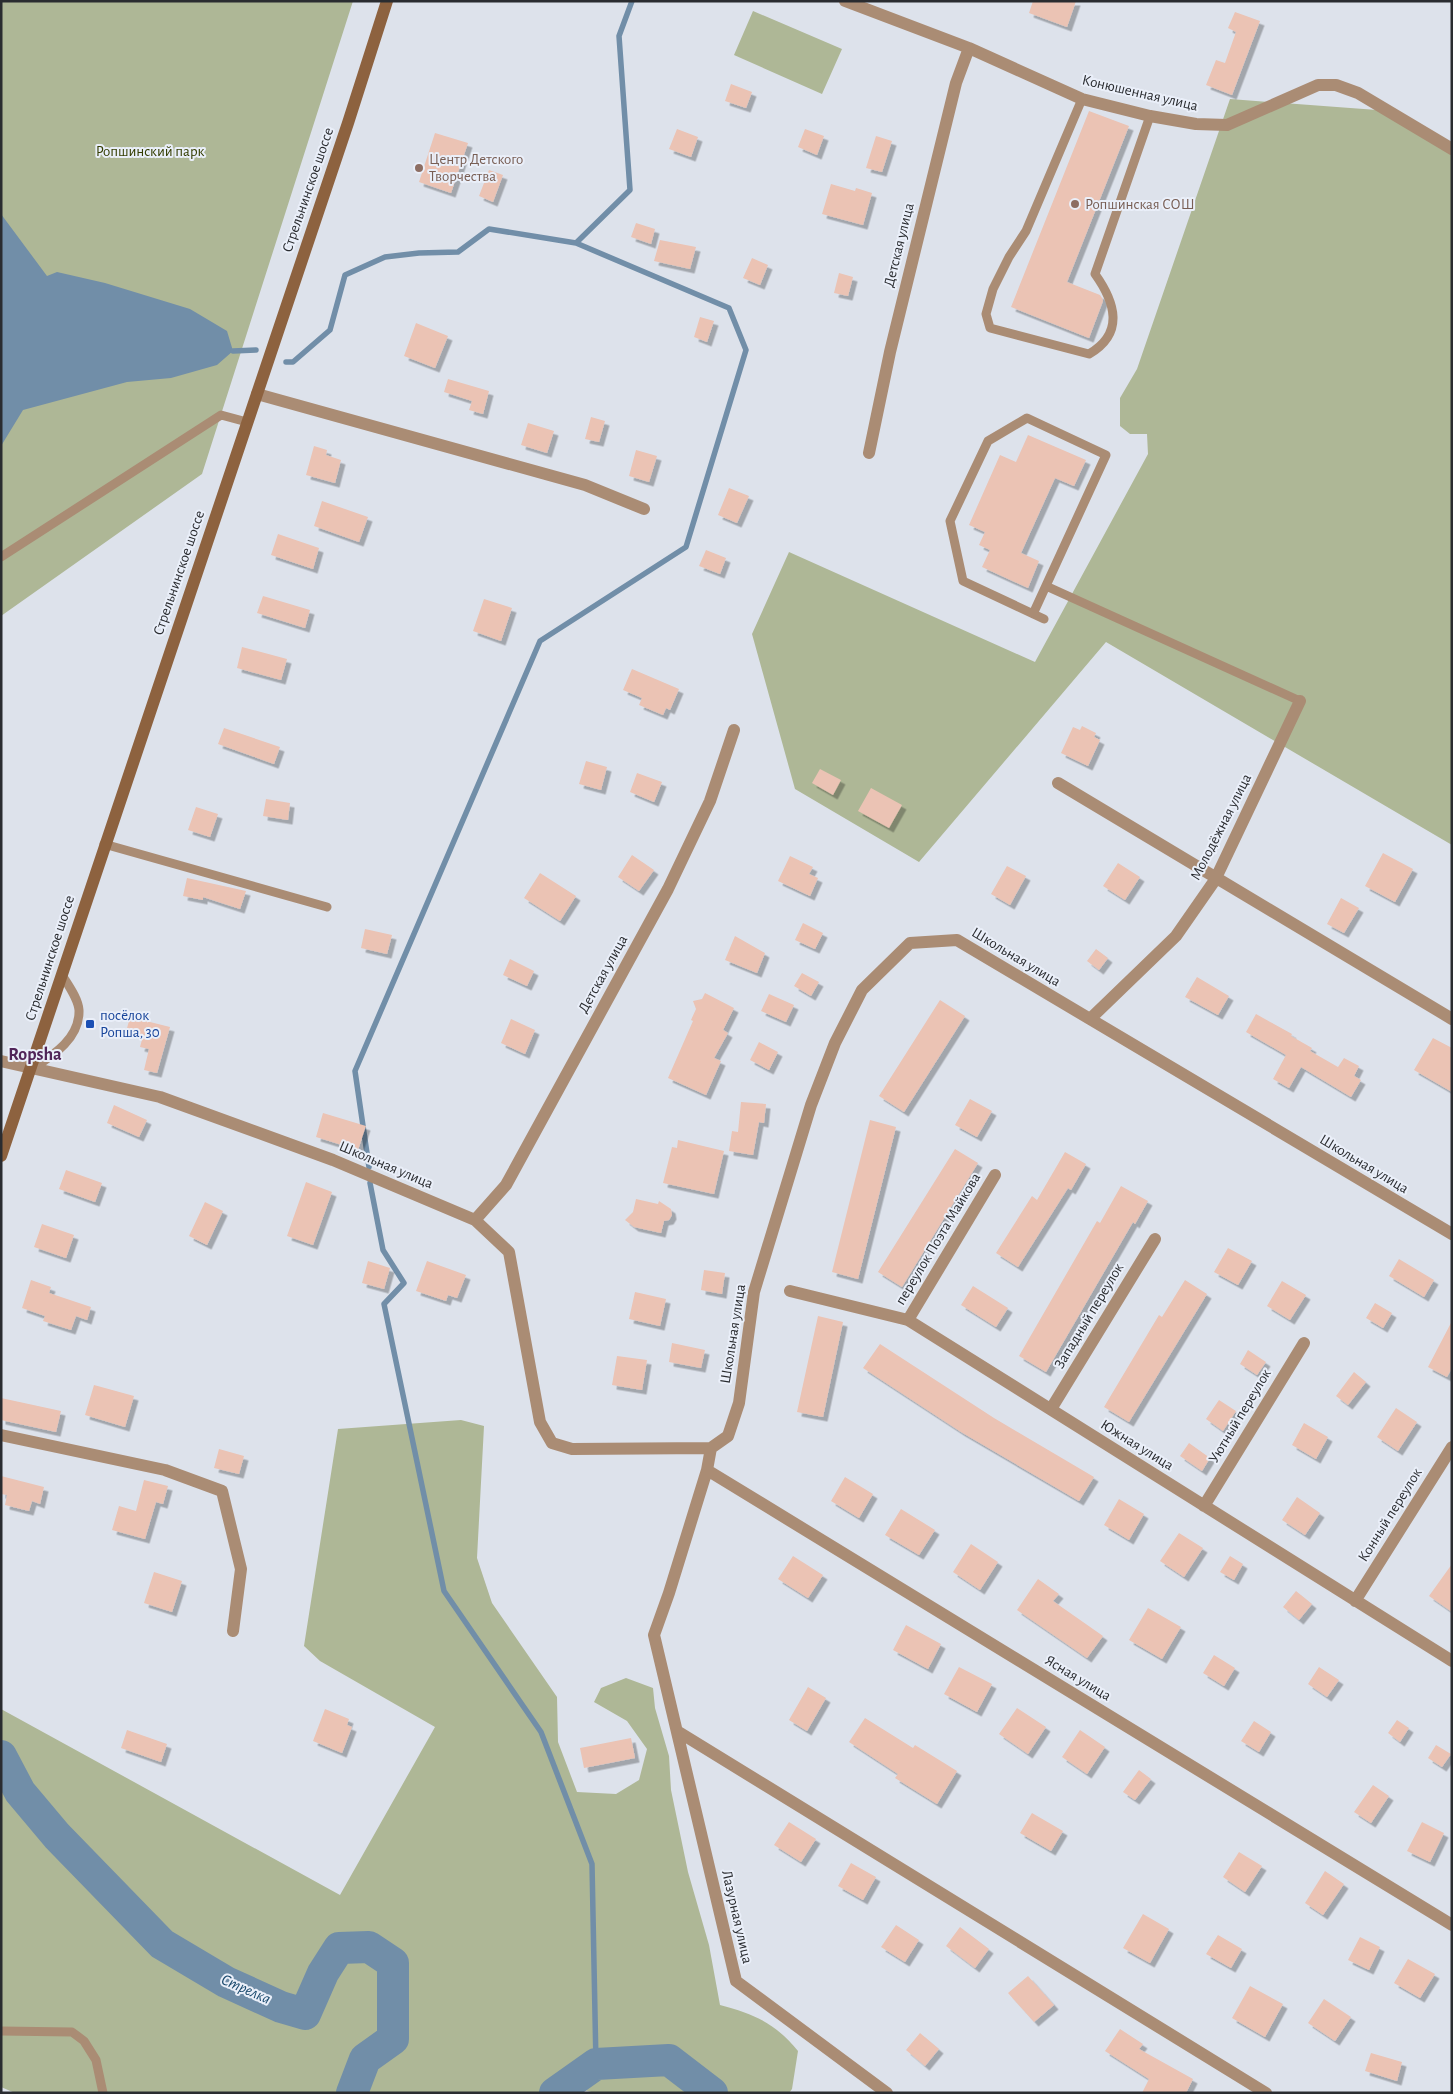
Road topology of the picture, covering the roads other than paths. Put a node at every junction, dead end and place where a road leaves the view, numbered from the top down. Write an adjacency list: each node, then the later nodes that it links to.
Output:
1 (387, 1): 7 (main road, Стрельнинское шоссе)
2 (845, 1): 3 (street, Конюшенная улица)
3 (969, 48): 4 (street, Конюшенная улица); 9 (street, Детская улица)
4 (1082, 99): 5 (street, Конюшенная улица); 5 (lane)
5 (1150, 116): 6 (street, Конюшенная улица)
6 (1452, 149)
7 (256, 394): 8 (main road, Стрельнинское шоссе); 10 (street)
8 (247, 422): 11 (lane); 18 (main road, Стрельнинское шоссе)
9 (869, 453)
10 (644, 509)
11 (1, 557)
12 (1046, 586): 13 (lane); 13 (lane); 15 (lane)
13 (1033, 614): 14 (lane)
14 (1044, 619)
15 (1300, 702): 19 (street, Молодёжная улица)
16 (734, 730): 28 (street, Детская улица)
17 (1058, 783): 19 (street)
18 (104, 844): 20 (lane); 21 (main road, Стрельнинское шоссе)
19 (1215, 880): 22 (street, Молодёжная улица); 23 (street)
20 (328, 907)
21 (62, 975): 25 (main road, Стрельнинское шоссе); 25 (lane)
22 (1090, 1019): 29 (street, Школьная улица); 37 (street, Школьная улица)
23 (1452, 1019)
24 (1, 1061): 25 (street, Школьная улица)
25 (31, 1069): 26 (main road, Стрельнинское шоссе); 28 (street, Школьная улица)
26 (1, 1156)
27 (995, 1175): 32 (street, переулок Поэта Майкова)
28 (475, 1220): 37 (street, Школьная улица)
29 (1452, 1234)
30 (1155, 1239): 34 (street, Западный переулок)
31 (790, 1291): 32 (street, Южная улица)
32 (908, 1320): 34 (street, Южная улица)
33 (1304, 1343): 39 (street, Уютный переулок)
34 (1051, 1410): 39 (street, Южная улица)
35 (1, 1435): 41 (street)
36 (1452, 1447): 40 (street, Конный переулок)
37 (711, 1448): 38 (street)
38 (707, 1470): 43 (street, Лазурная улица); 44 (street, Ясная улица)
39 (1204, 1506): 40 (street, Южная улица)
40 (1355, 1601): 42 (street, Южная улица)
41 (233, 1631)
42 (1452, 1661)
43 (677, 1733): 47 (street, Лазурная улица); 48 (street)
44 (1452, 1925)
45 (1, 2031): 46 (lane)
46 (103, 2093)
47 (888, 2093)
48 (1266, 2093)

